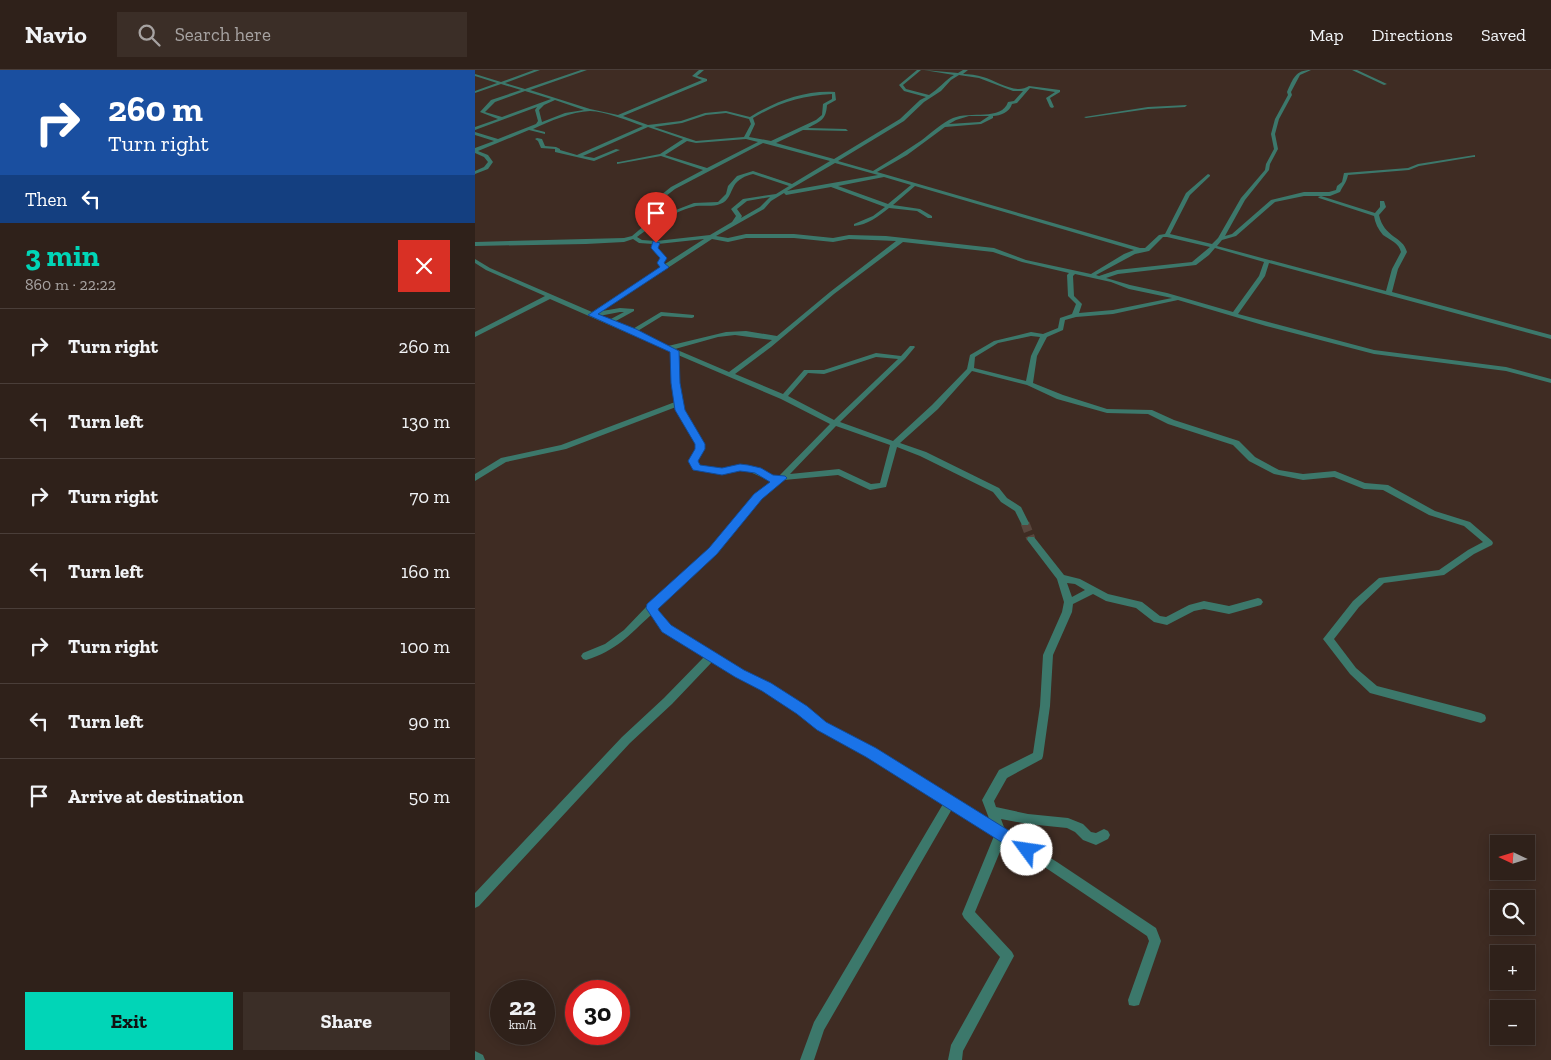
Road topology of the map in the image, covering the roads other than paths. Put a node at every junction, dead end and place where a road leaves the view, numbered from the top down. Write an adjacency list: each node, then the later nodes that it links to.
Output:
1 (538, 70): 12 (street)
2 (585, 70): 14 (street)
3 (702, 70): 26 (street)
4 (919, 70): 18 (street)
5 (926, 70): 10 (street)
6 (965, 70): 10 (street)
7 (1309, 70): 76 (street)
8 (1354, 70): 13 (street)
9 (482, 72): 11 (street)
10 (959, 74): 15 (street); 18 (street)
11 (475, 75): 12 (street)
12 (501, 82): 14 (street); 16 (street)
13 (1385, 84)
14 (527, 90): 17 (street); 29 (street)
15 (1025, 90): 23 (street); 25 (street)
16 (475, 92)
17 (542, 95): 19 (street); 22 (street)
18 (929, 96): 52 (street)
19 (555, 99): 20 (street); 24 (street)
20 (542, 104): 22 (street); 31 (street)
21 (1185, 106): 27 (street)
22 (534, 107): 29 (street)
23 (1052, 107)
24 (591, 111): 26 (street); 31 (street)
25 (998, 115): 33 (street); 33 (street)
26 (619, 116): 30 (street)
27 (1086, 117)
28 (751, 118): 32 (street); 36 (street); 41 (street)
29 (503, 119): 34 (street)
30 (627, 119): 32 (street); 40 (street)
31 (538, 125): 35 (street)
32 (647, 126): 40 (street); 43 (street)
33 (946, 126): 56 (street)
34 (475, 129)
35 (529, 129): 39 (street); 44 (street)
36 (799, 130): 37 (street); 46 (street)
37 (847, 130)
38 (475, 133): 44 (street)
39 (543, 133)
40 (629, 134): 50 (street)
41 (746, 138): 43 (street); 45 (street)
42 (537, 139): 50 (street)
43 (687, 139): 49 (street)
44 (498, 141): 47 (street)
45 (763, 141): 46 (street); 55 (street)
46 (772, 143): 52 (street)
47 (475, 150): 54 (street)
48 (618, 150): 50 (street)
49 (661, 155): 53 (street); 55 (street)
50 (578, 156)
51 (1473, 156): 65 (street)
52 (833, 162): 56 (street); 63 (street)
53 (619, 164)
54 (486, 168): 57 (street); 60 (street)
55 (707, 170): 68 (street)
56 (874, 172): 59 (street)
57 (475, 173)
58 (1209, 175): 73 (street)
59 (884, 176): 61 (street); 62 (street)
60 (475, 181)
61 (831, 185): 64 (street); 67 (street)
62 (914, 185): 67 (street); 81 (street)
63 (793, 186): 64 (street); 68 (street)
64 (780, 194): 71 (street); 71 (street)
65 (1309, 194): 69 (street); 76 (street)
66 (1382, 202): 69 (street)
67 (888, 206): 70 (street); 72 (street)
68 (666, 216): 74 (street)
69 (1376, 216): 88 (street)
70 (930, 217)
71 (733, 224): 75 (street)
72 (856, 225)
73 (1167, 236): 80 (street); 81 (street)
74 (634, 237): 78 (street); 79 (street)
75 (714, 237): 77 (street); 78 (street); 84 (street)
76 (1220, 239): 80 (street)
77 (901, 240): 85 (street); 100 (street)
78 (656, 243): 84 (street)
79 (475, 244)
80 (1212, 246): 83 (street); 87 (street)
81 (1140, 250): 86 (street)
82 (475, 261): 89 (street)
83 (1267, 262): 88 (street); 91 (street)
84 (665, 267): 92 (street)
85 (1073, 273): 86 (street); 93 (street)
86 (1087, 276): 87 (street)
87 (1100, 278): 90 (street)
88 (1389, 293): 99 (street)
89 (550, 296): 92 (street); 97 (street)
90 (1176, 298): 91 (street); 93 (street)
91 (1235, 314): 106 (street)
92 (592, 315): 95 (street); 95 (street)
93 (1075, 315): 98 (street)
94 (692, 316): 96 (street)
95 (608, 323): 96 (street)
96 (633, 331): 102 (street)
97 (475, 335)
98 (1044, 336): 104 (street); 107 (street)
99 (1551, 337)
100 (778, 338): 102 (street); 105 (street)
101 (912, 347): 103 (street)
102 (671, 350): 105 (street); 109 (street)
103 (903, 358): 108 (street); 110 (street)
104 (970, 369): 107 (street); 111 (street)
105 (730, 374): 108 (street)
106 (1551, 381)
107 (1029, 384): 123 (street)
108 (784, 397): 110 (street)
109 (679, 403): 112 (street); 113 (street)
110 (835, 423): 111 (street); 113 (street)
111 (894, 444): 113 (street); 114 (street)
112 (475, 478)
113 (782, 478): 120 (street)
114 (1025, 523)
115 (1031, 539): 116 (street)
116 (1061, 578): 117 (street); 118 (street)
117 (1093, 590): 118 (street); 119 (street)
118 (1069, 602): 125 (street)
119 (1258, 602)
120 (651, 608): 121 (street); 122 (street)
121 (586, 656)
122 (711, 656): 124 (street); 128 (street)
123 (1481, 718)
124 (949, 803): 126 (street); 130 (street)
125 (993, 812): 126 (street); 127 (street)
126 (1001, 834): 129 (street); 131 (street)
127 (1104, 835)
128 (475, 902)
129 (1134, 1000)
130 (807, 1060)
131 (955, 1060)

